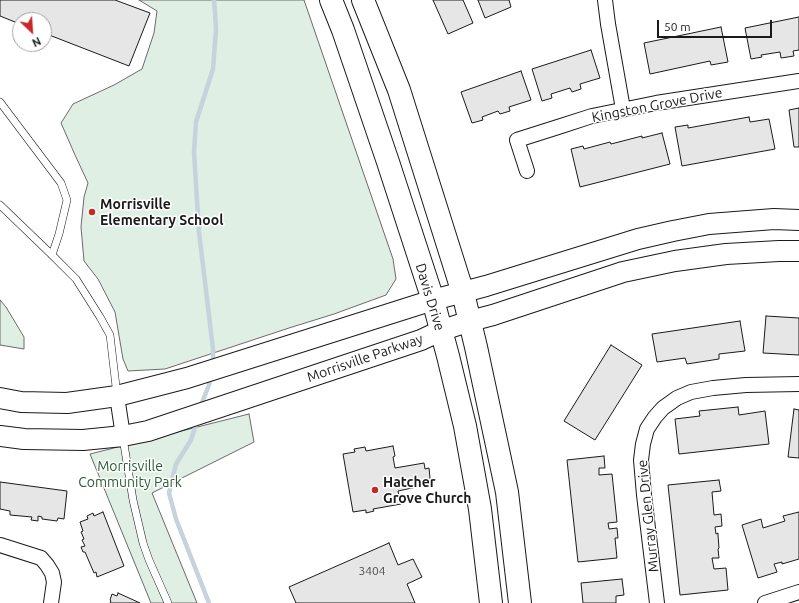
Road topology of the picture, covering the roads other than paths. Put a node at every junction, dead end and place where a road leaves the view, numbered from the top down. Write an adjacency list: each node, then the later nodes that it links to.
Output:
1 (331, 0): 13 (main road, Davis Drive)
2 (363, 0): 12 (main road)
3 (605, 0): 6 (street)
4 (799, 81): 6 (street, Kingston Grove Drive)
5 (0, 102): 11 (lane)
6 (623, 109): 7 (street, Kingston Grove Drive)
7 (527, 171)
8 (0, 205): 11 (lane)
9 (799, 220): 12 (main road)
10 (799, 251): 14 (main road, Morrisville Parkway)
11 (52, 255): 17 (lane)
12 (463, 292): 13 (main road); 14 (main road)
13 (433, 300): 15 (main road, Davis Drive); 17 (main road)
14 (470, 321): 15 (main road, Morrisville Parkway); 26 (main road)
15 (440, 331): 20 (main road, Morrisville Parkway); 25 (main road, Davis Drive)
16 (799, 384): 27 (street, Murray Glen Drive)
17 (117, 396): 18 (main road); 20 (street)
18 (0, 398)
19 (0, 436): 20 (main road, Morrisville Parkway)
20 (123, 436): 24 (lane)
21 (0, 545): 23 (street)
22 (799, 592): 28 (street)
23 (51, 603)
24 (168, 603)
25 (491, 603)
26 (520, 603)
27 (657, 603)
28 (765, 603)

